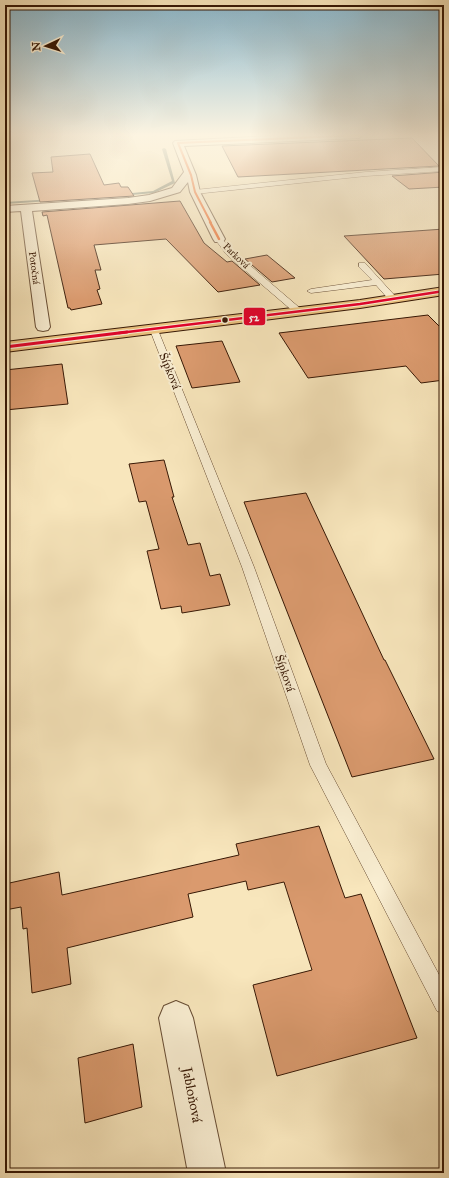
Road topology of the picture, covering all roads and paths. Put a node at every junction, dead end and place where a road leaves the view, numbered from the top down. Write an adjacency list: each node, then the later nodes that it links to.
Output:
1 (176, 190): 4 (street)
2 (214, 190): 3 (lane)
3 (195, 192): 6 (street, Parková)
4 (26, 208): 5 (street); 13 (street, Potočná)
5 (5, 209)
6 (219, 239): 12 (lane, Parková)
7 (362, 265): 8 (lane)
8 (377, 282): 9 (lane); 11 (lane)
9 (311, 290)
10 (444, 291): 11 (main road)
11 (393, 299): 12 (main road)
12 (298, 311): 14 (main road)
13 (43, 327)
14 (154, 330): 15 (main road); 16 (lane, Šípková)
15 (5, 347)
16 (444, 1004)
17 (176, 1018): 18 (street, Jabloňová)
18 (207, 1173)

